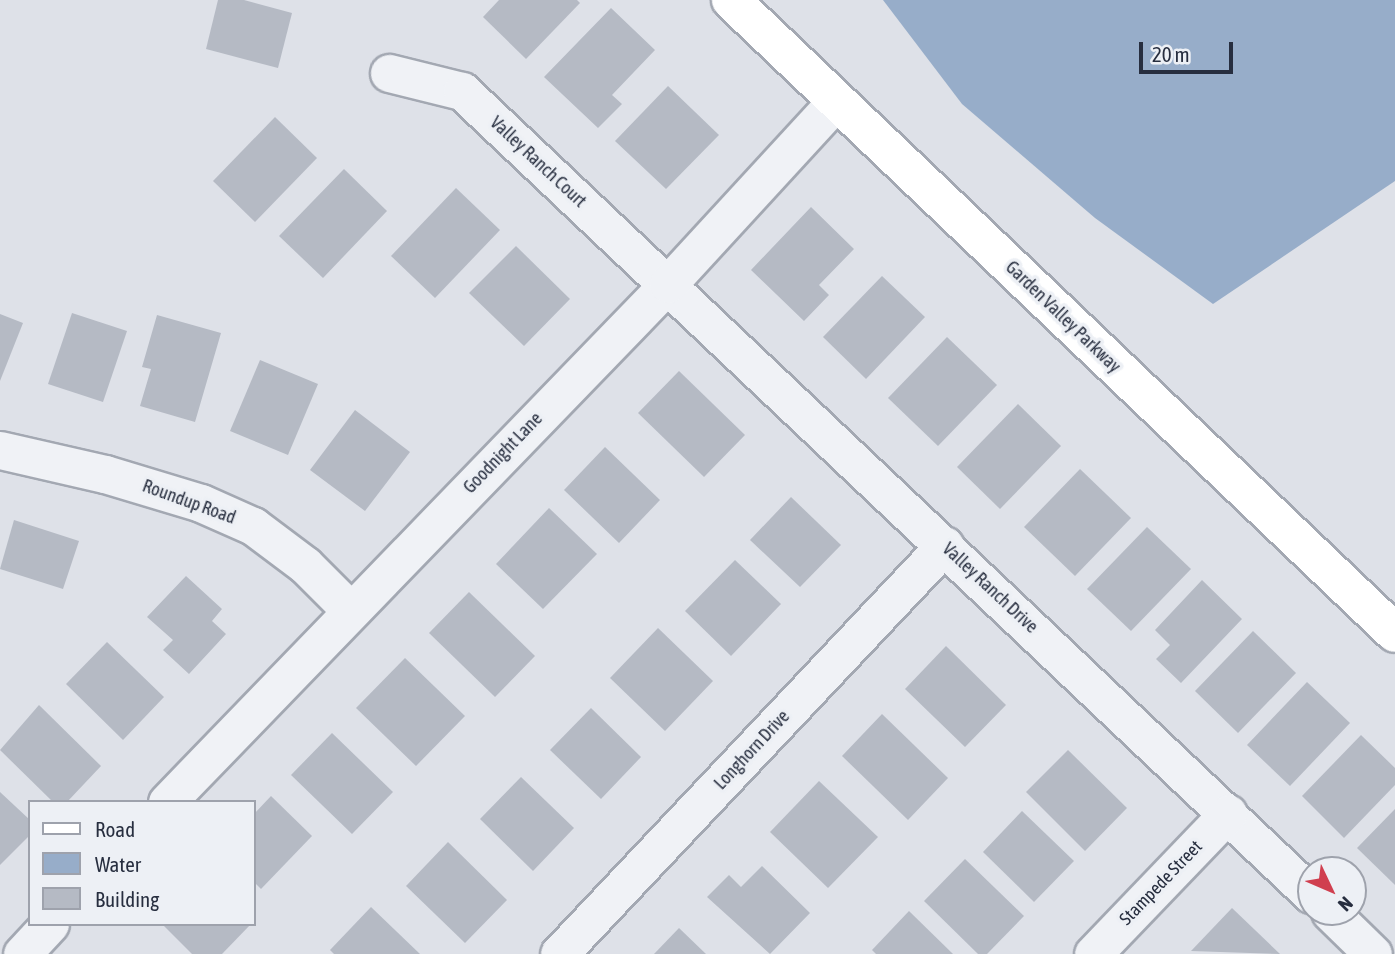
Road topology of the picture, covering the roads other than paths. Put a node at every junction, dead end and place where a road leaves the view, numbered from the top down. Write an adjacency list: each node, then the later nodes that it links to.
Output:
1 (731, 0): 3 (street, Garden Valley Parkway)
2 (389, 73): 4 (street, Valley Ranch Court)
3 (836, 101): 4 (street, Goodnight Lane); 8 (street, Garden Valley Parkway)
4 (668, 284): 6 (street, Valley Ranch Drive); 7 (street, Goodnight Lane)
5 (0, 450): 7 (street, Roundup Road)
6 (945, 545): 10 (street, Valley Ranch Drive); 15 (street, Longhorn Drive)
7 (350, 610): 9 (street, Goodnight Lane)
8 (1395, 633)
9 (169, 800)
10 (1228, 813): 11 (street, Valley Ranch Drive); 16 (street, Stampede Street)
11 (1297, 880)
12 (48, 926): 14 (street)
13 (1344, 926): 17 (street)
14 (22, 954)
15 (559, 954)
16 (1093, 954)
17 (1373, 954)

